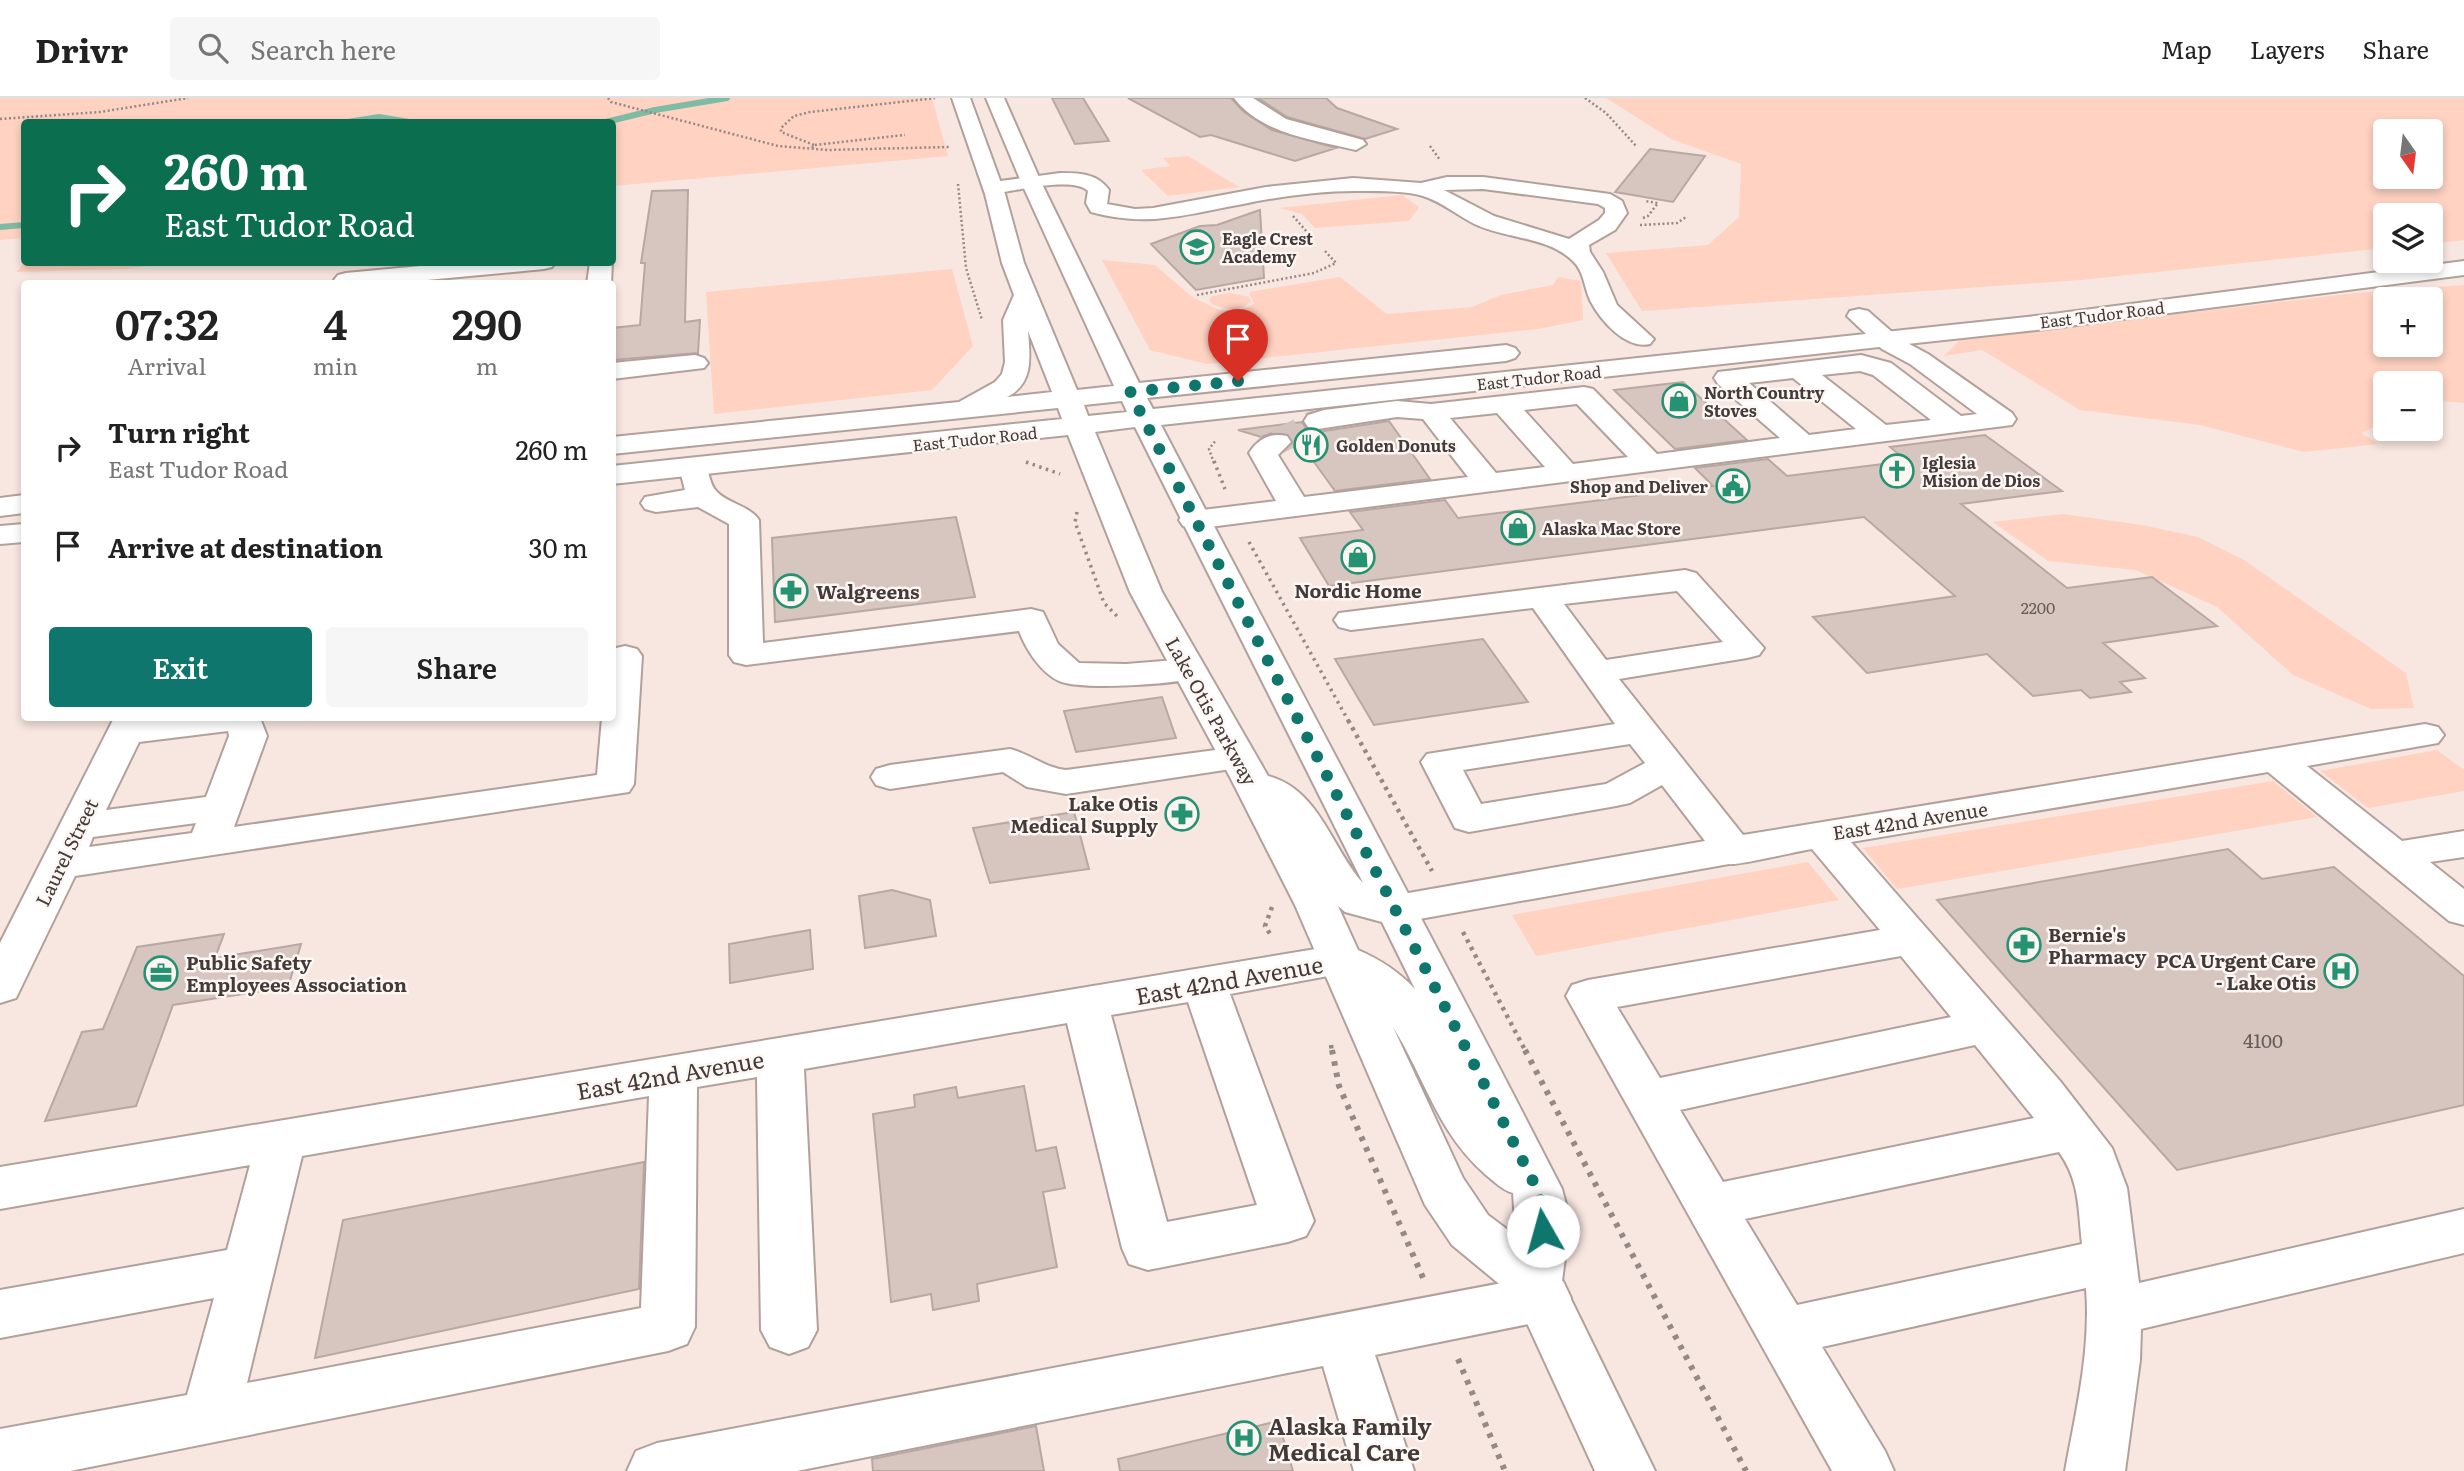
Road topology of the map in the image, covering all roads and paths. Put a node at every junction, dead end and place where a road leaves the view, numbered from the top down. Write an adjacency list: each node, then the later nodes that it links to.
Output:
1 (188, 98): 8 (path)
2 (608, 98): 11 (path)
3 (935, 98): 11 (path)
4 (961, 98): 16 (main road, Lake Otis Parkway)
5 (995, 98): 15 (main road)
6 (1243, 98): 10 (main road)
7 (1585, 98): 13 (path)
8 (0, 119)
9 (905, 135): 11 (path)
10 (1356, 144)
11 (813, 147): 12 (path)
12 (951, 147)
13 (1637, 147)
14 (957, 172): 36 (path)
15 (1032, 184): 16 (main road); 17 (main road); 43 (main road)
16 (993, 188): 31 (main road, Lake Otis Parkway)
17 (1420, 189): 24 (main road); 24 (main road)
18 (1633, 200): 20 (path)
19 (1686, 217): 20 (path)
20 (1667, 224): 21 (path)
21 (1671, 230)
22 (1325, 251): 32 (path)
23 (2464, 251): 25 (main road)
24 (1579, 254): 39 (main road)
25 (2443, 254)
26 (2373, 261): 30 (main road)
27 (484, 266): 29 (main road)
28 (2464, 268): 37 (main road, East Tudor Road)
29 (348, 275)
30 (2220, 277)
31 (1026, 294): 50 (main road, Lake Otis Parkway); 52 (main road)
32 (1197, 295)
33 (1891, 313): 34 (main road)
34 (1859, 316): 35 (main road); 40 (main road)
35 (1832, 319)
36 (985, 327)
37 (1934, 334): 40 (main road, East Tudor Road); 44 (main road)
38 (1668, 336): 39 (main road, East Tudor Road)
39 (1641, 339): 41 (main road, East Tudor Road)
40 (1885, 339): 44 (main road); 53 (main road, East Tudor Road)
41 (1600, 343)
42 (1531, 350): 48 (main road, East Tudor Road)
43 (1112, 355): 48 (main road); 49 (main road)
44 (1919, 359): 57 (main road)
45 (695, 363): 47 (main road)
46 (1799, 370): 57 (main road); 59 (main road); 61 (main road)
47 (616, 371)
48 (1283, 377): 49 (main road, East Tudor Road)
49 (1130, 392): 50 (main road, East Tudor Road); 55 (main road)
50 (1068, 399): 52 (main road, East Tudor Road); 58 (main road, Lake Otis Parkway)
51 (1504, 404): 54 (main road); 64 (main road); 67 (main road)
52 (956, 410): 62 (main road, East Tudor Road)
53 (1228, 410): 55 (main road, East Tudor Road); 73 (main road)
54 (1431, 412): 56 (main road); 69 (main road)
55 (1144, 419): 58 (main road, East Tudor Road); 73 (main road)
56 (1318, 421)
57 (1954, 424): 59 (main road)
58 (1079, 426): 63 (main road, East Tudor Road); 65 (main road, Lake Otis Parkway)
59 (1879, 433): 61 (main road)
60 (1277, 442): 75 (main road)
61 (1802, 443): 64 (main road)
62 (616, 446)
63 (754, 461): 65 (main road); 66 (main road, East Tudor Road)
64 (1650, 463): 67 (main road)
65 (1072, 464): 81 (main road, Lake Otis Parkway)
66 (693, 467): 68 (main road, East Tudor Road); 70 (main road)
67 (1565, 473): 69 (main road)
68 (616, 475)
69 (1488, 483): 75 (main road)
70 (703, 497): 71 (main road); 81 (main road)
71 (656, 503)
72 (21, 504): 74 (main road)
73 (1186, 505): 75 (main road); 100 (main road)
74 (0, 507)
75 (1295, 507)
76 (21, 533): 77 (main road)
77 (0, 535)
78 (1542, 597): 79 (main road); 82 (main road); 82 (main road)
79 (1351, 620)
80 (625, 656): 95 (main road)
81 (1189, 670): 90 (main road, Lake Otis Parkway)
82 (1598, 671): 86 (main road)
83 (204, 721): 85 (main road)
84 (243, 721): 92 (main road)
85 (128, 725): 93 (main road, Laurel Street)
86 (1639, 731): 89 (main road); 89 (main road)
87 (2425, 735): 88 (main road, East 42nd Avenue)
88 (2274, 759): 94 (main road, East 42nd Avenue); 98 (main road)
89 (1668, 766): 97 (main road)
90 (1244, 768): 91 (main road); 100 (main road); 103 (main road, Lake Otis Parkway)
91 (890, 777)
92 (221, 807): 93 (main road); 95 (main road)
93 (78, 827): 99 (main road, Laurel Street)
94 (1822, 834): 97 (main road, East 42nd Avenue); 102 (main road)
95 (208, 843): 99 (main road)
96 (2464, 844): 98 (main road)
97 (1735, 852): 100 (main road, East 42nd Avenue)
98 (2395, 855): 101 (main road)
99 (60, 865): 105 (main road, Laurel Street)
100 (1397, 909): 114 (main road)
101 (2464, 911)
102 (1912, 939): 107 (main road); 110 (main road)
103 (1340, 960): 104 (main road, East 42nd Avenue); 114 (main road); 119 (main road, Lake Otis Parkway)
104 (1204, 984): 106 (main road, East 42nd Avenue); 106 (main road)
105 (0, 987)
106 (1085, 1003): 108 (main road, East 42nd Avenue)
107 (1986, 1026): 110 (main road); 111 (main road)
108 (780, 1055): 109 (main road, East 42nd Avenue); 122 (main road)
109 (673, 1073): 112 (main road, East 42nd Avenue); 125 (main road)
110 (1648, 1099): 115 (main road)
111 (2071, 1130): 115 (main road); 117 (main road)
112 (281, 1141): 113 (main road, East 42nd Avenue); 118 (main road)
113 (0, 1188)
114 (1537, 1189): 119 (main road)
115 (1710, 1206): 123 (main road)
116 (2464, 1231): 120 (main road)
117 (2109, 1260): 120 (main road); 123 (main road)
118 (248, 1269): 121 (main road); 125 (main road)
119 (1539, 1289): 124 (main road); 130 (main road, Lake Otis Parkway)
120 (2115, 1312): 132 (main road)
121 (0, 1314)
122 (789, 1330)
123 (1783, 1332): 131 (main road)
124 (1342, 1338): 127 (main road); 129 (main road)
125 (210, 1416): 126 (main road)
126 (0, 1458)
127 (788, 1458): 128 (main road)
128 (657, 1471)
129 (1384, 1471)
130 (1625, 1471)
131 (1864, 1471)
132 (2095, 1471)

